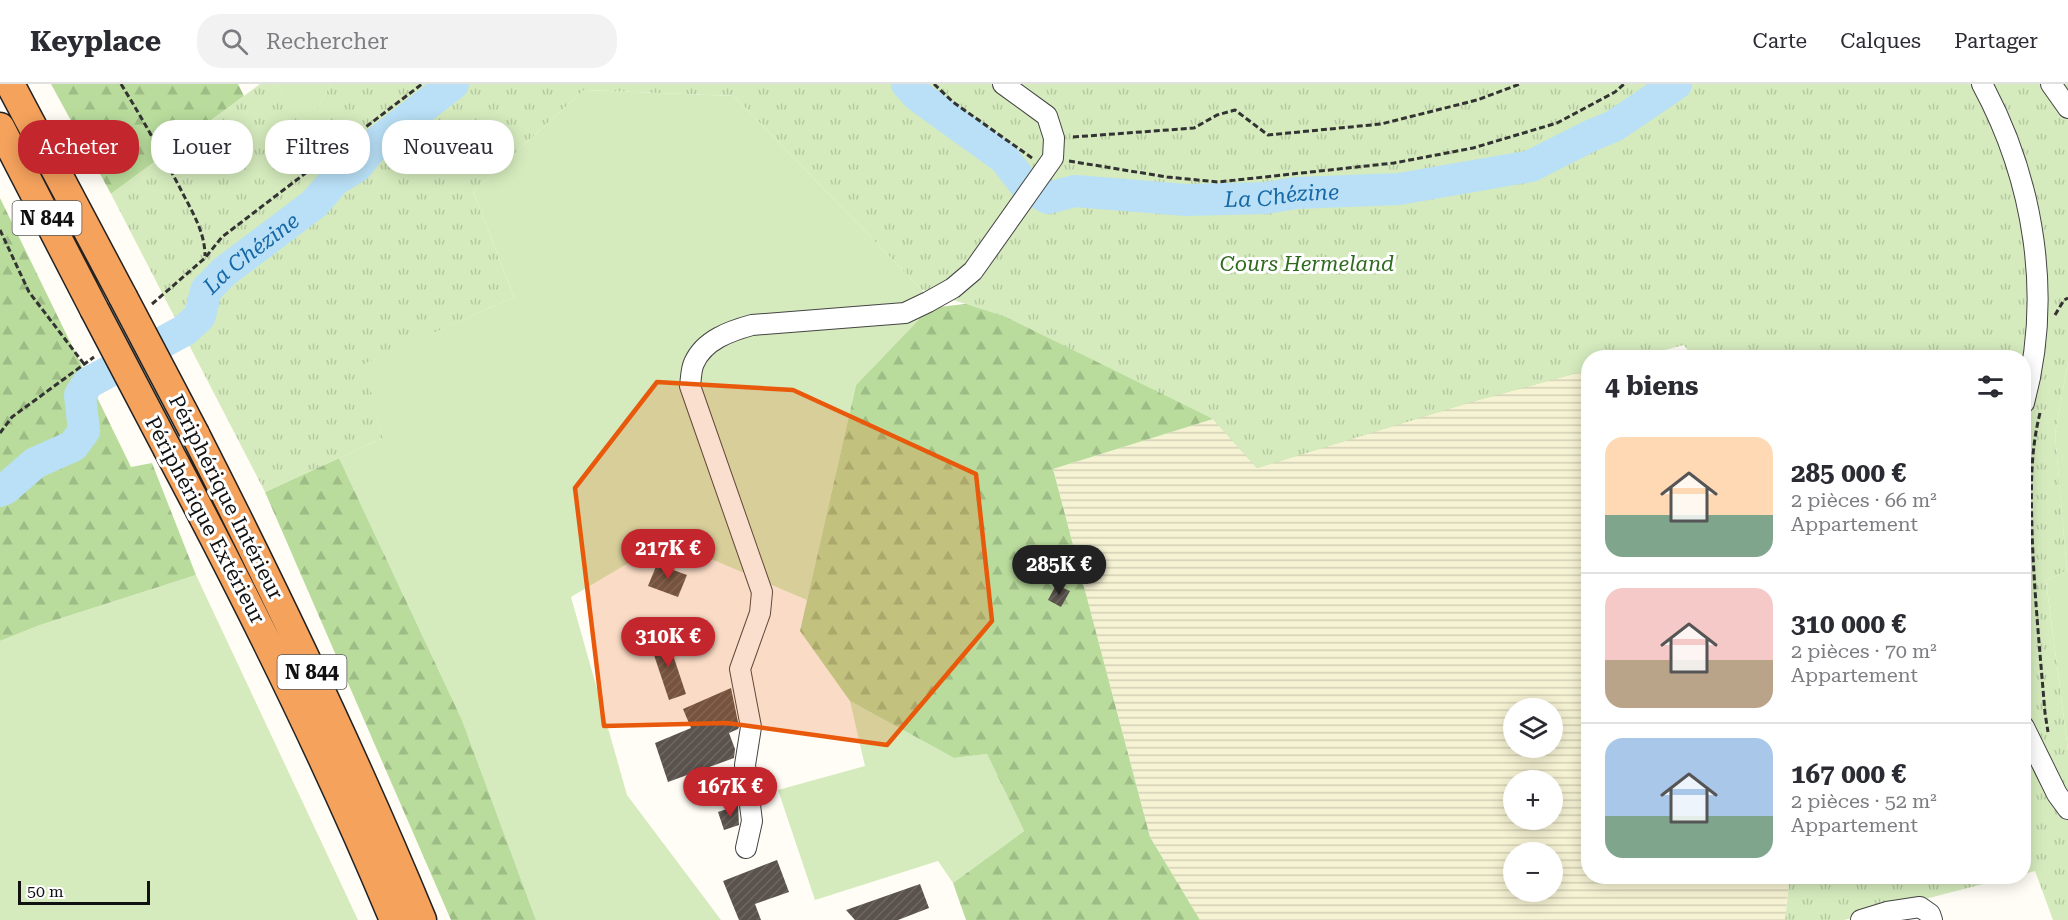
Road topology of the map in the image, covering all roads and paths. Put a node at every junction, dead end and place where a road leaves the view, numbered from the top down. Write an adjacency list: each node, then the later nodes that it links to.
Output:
1 (10, 84): 16 (highway, Périphérique Intérieur / N 844)
2 (121, 84): 14 (path)
3 (422, 84): 14 (path)
4 (934, 84): 12 (path)
5 (1003, 84): 12 (street)
6 (1520, 84): 12 (path)
7 (1624, 84): 12 (path)
8 (1982, 84): 20 (street)
9 (2051, 84): 10 (street)
10 (2068, 108)
11 (0, 127): 27 (highway, Périphérique Extérieur / N 844, bridge)
12 (1051, 155): 26 (street)
13 (0, 230): 19 (path)
14 (205, 258): 16 (path)
15 (2068, 298): 17 (path)
16 (136, 302): 28 (highway, Périphérique Intérieur / N 844, bridge)
17 (2054, 326)
18 (99, 352): 19 (path)
19 (84, 364): 22 (path)
20 (2031, 370)
21 (2033, 404): 23 (path)
22 (0, 433)
23 (2049, 737)
24 (2031, 741): 25 (street)
25 (2068, 809)
26 (746, 848)
27 (394, 920)
28 (422, 920)
29 (1861, 920): 30 (street)
30 (1932, 920)

